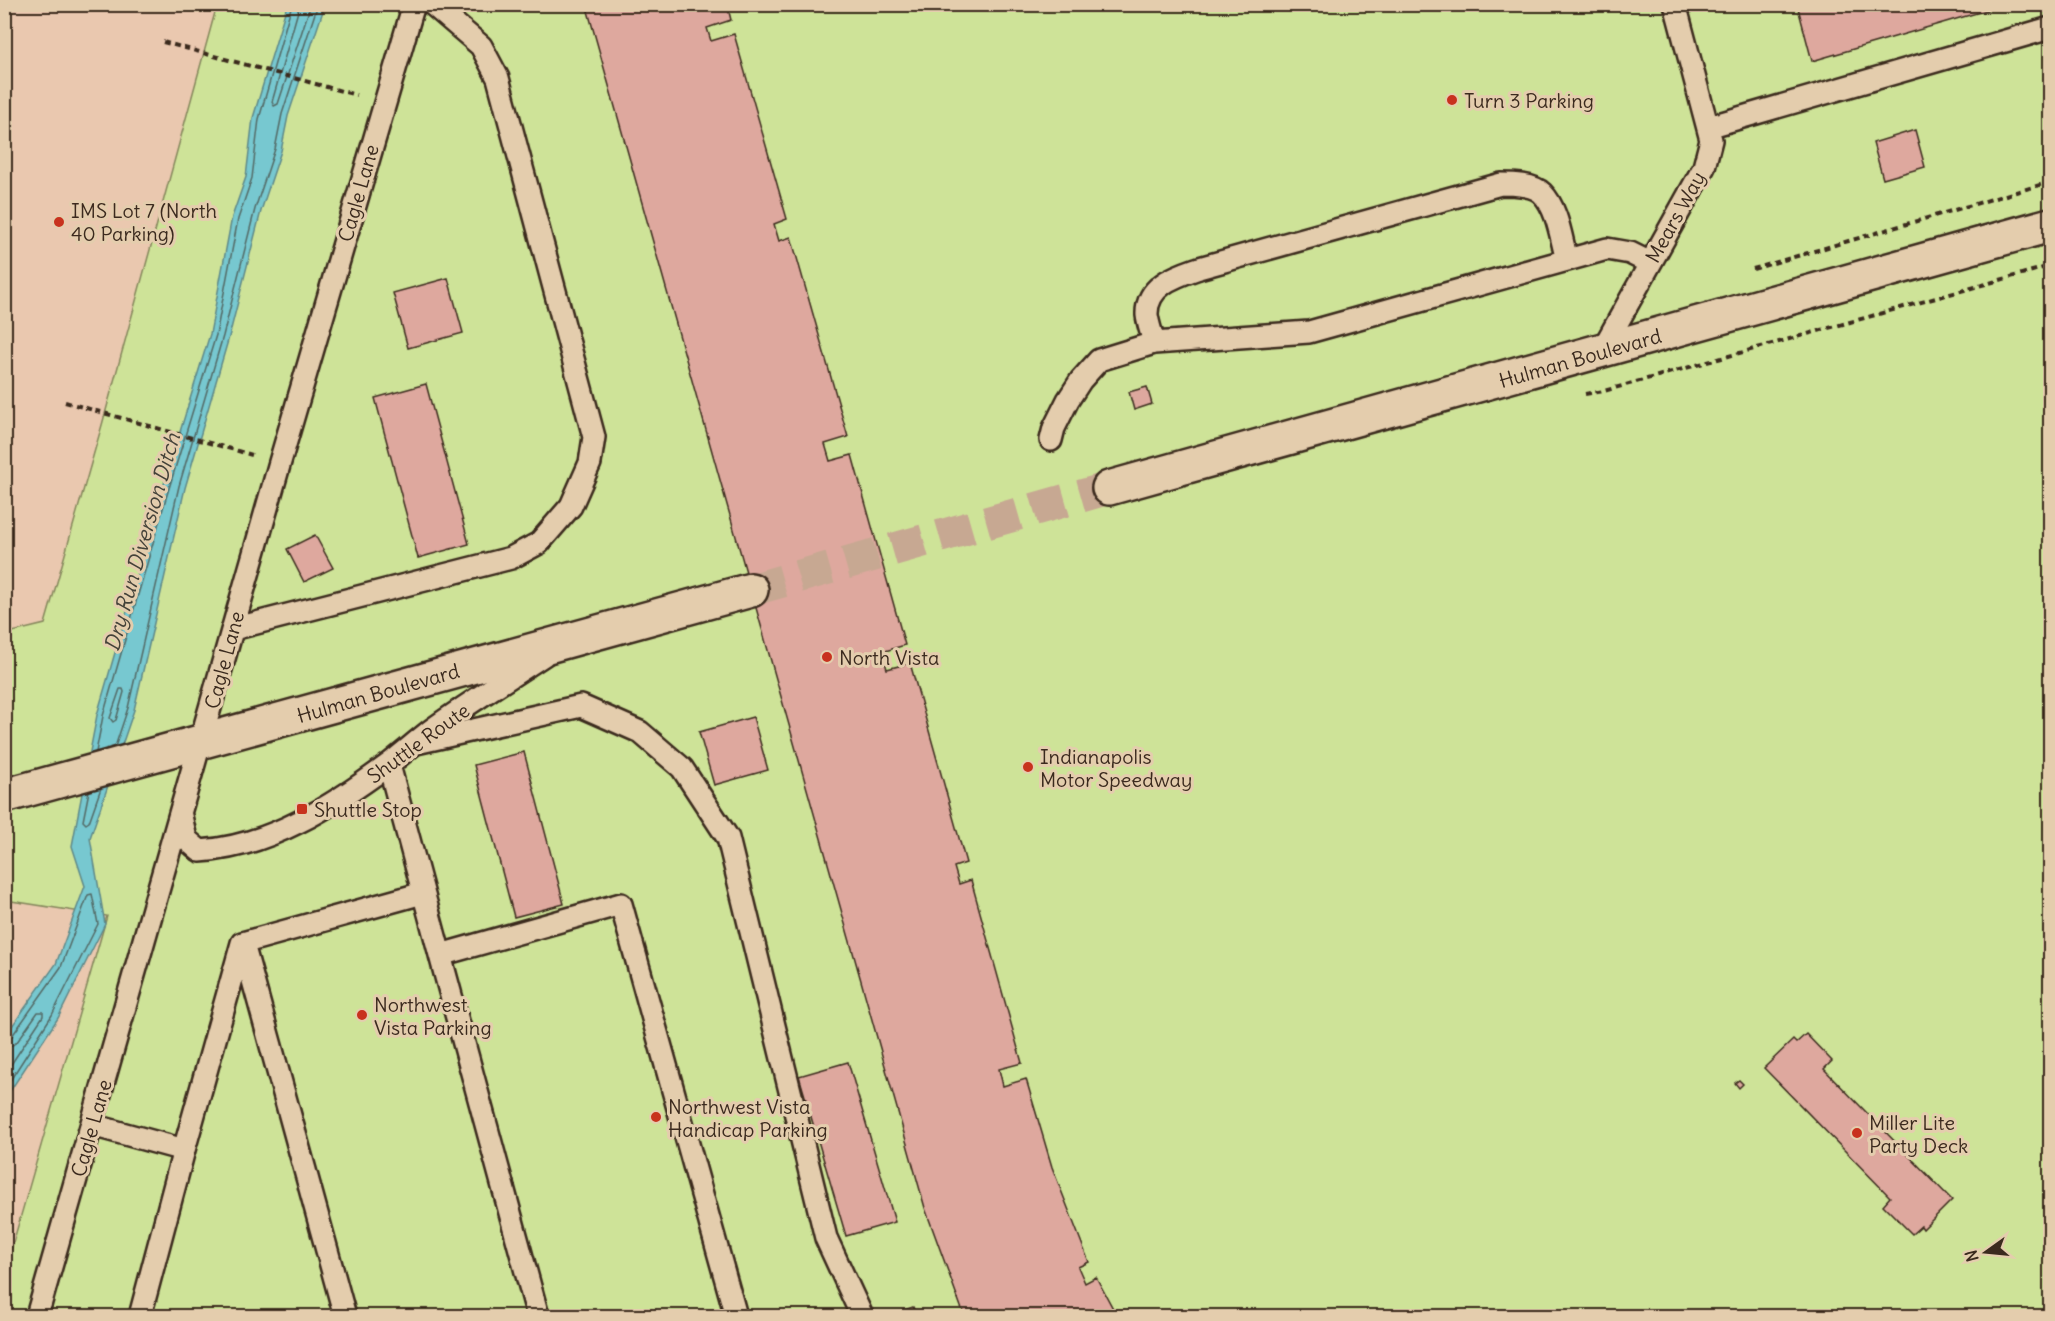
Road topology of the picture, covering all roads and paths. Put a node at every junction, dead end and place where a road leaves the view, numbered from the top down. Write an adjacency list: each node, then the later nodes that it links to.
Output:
1 (414, 4): 18 (lane, Cagle Lane)
2 (432, 4): 18 (lane)
3 (1675, 4): 7 (lane, Mears Way)
4 (2050, 28): 7 (lane)
5 (163, 42): 6 (path)
6 (348, 93)
7 (1708, 127): 10 (lane, Mears Way)
8 (2050, 225): 12 (street, Hulman Boulevard)
9 (1567, 260): 10 (lane); 11 (lane); 11 (lane)
10 (1650, 263): 12 (lane, Mears Way)
11 (1154, 343): 14 (lane)
12 (1601, 352): 16 (street, Hulman Boulevard)
13 (65, 402): 15 (path)
14 (1051, 440)
15 (243, 452)
16 (1109, 488)
17 (751, 590): 19 (street, Hulman Boulevard)
18 (233, 629): 20 (lane, Cagle Lane)
19 (567, 640): 20 (street, Hulman Boulevard); 21 (lane, Shuttle Route)
20 (202, 742): 23 (street, Hulman Boulevard); 24 (lane, Cagle Lane)
21 (416, 743): 22 (lane, Shuttle Route); 35 (lane)
22 (389, 765): 24 (lane, Shuttle Route); 25 (lane)
23 (10, 794)
24 (180, 815): 28 (lane, Cagle Lane)
25 (423, 893): 26 (lane); 27 (lane)
26 (242, 943): 29 (lane); 32 (lane)
27 (440, 955): 33 (lane); 34 (lane)
28 (92, 1125): 29 (lane); 30 (lane, Cagle Lane)
29 (184, 1149): 31 (lane)
30 (37, 1317)
31 (140, 1317)
32 (345, 1317)
33 (538, 1317)
34 (736, 1317)
35 (862, 1317)

